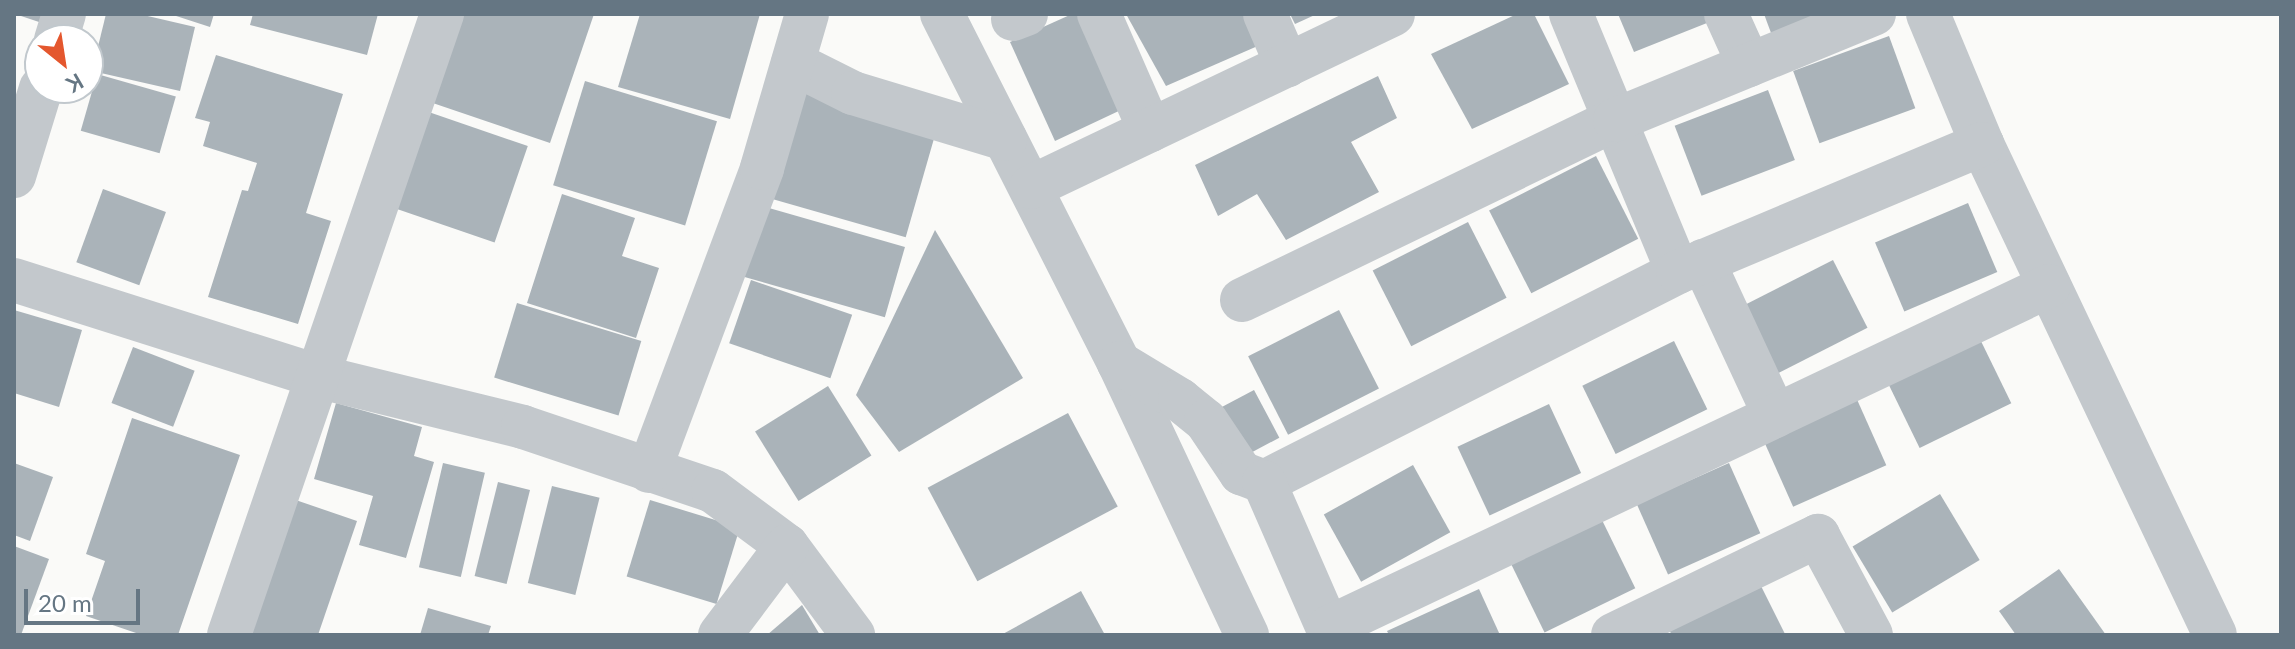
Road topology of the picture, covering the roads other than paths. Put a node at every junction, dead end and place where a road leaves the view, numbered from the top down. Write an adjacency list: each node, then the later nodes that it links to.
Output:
1 (442, 14): 26 (street)
2 (807, 14): 11 (street)
3 (942, 14): 17 (street)
4 (1099, 14): 16 (street)
5 (1265, 14): 12 (street)
6 (1393, 14): 12 (street)
7 (1571, 14): 15 (street)
8 (1726, 14): 13 (street)
9 (1874, 14): 13 (street)
10 (1928, 14): 18 (street)
11 (793, 63): 17 (street); 28 (street)
12 (1287, 65): 16 (street)
13 (1749, 65): 15 (street)
14 (36, 104): 19 (street)
15 (1615, 120): 21 (street); 24 (street)
16 (1150, 130): 20 (street)
17 (1005, 139): 20 (street)
18 (1982, 144): 21 (street); 23 (street)
19 (14, 176)
20 (1031, 187): 25 (street)
21 (1691, 267): 27 (street); 29 (street)
22 (14, 280): 26 (street)
23 (2049, 286): 27 (street); 38 (street)
24 (1242, 300)
25 (1119, 363): 29 (street); 35 (street)
26 (320, 377): 28 (street); 32 (street)
27 (1775, 416): 31 (street)
28 (649, 471): 30 (street)
29 (1264, 482): 31 (street)
30 (787, 546): 33 (street); 34 (street)
31 (1330, 632)
32 (229, 635)
33 (720, 635)
34 (853, 635)
35 (1247, 635)
36 (1613, 635): 37 (street)
37 (1871, 635)
38 (2215, 635)

